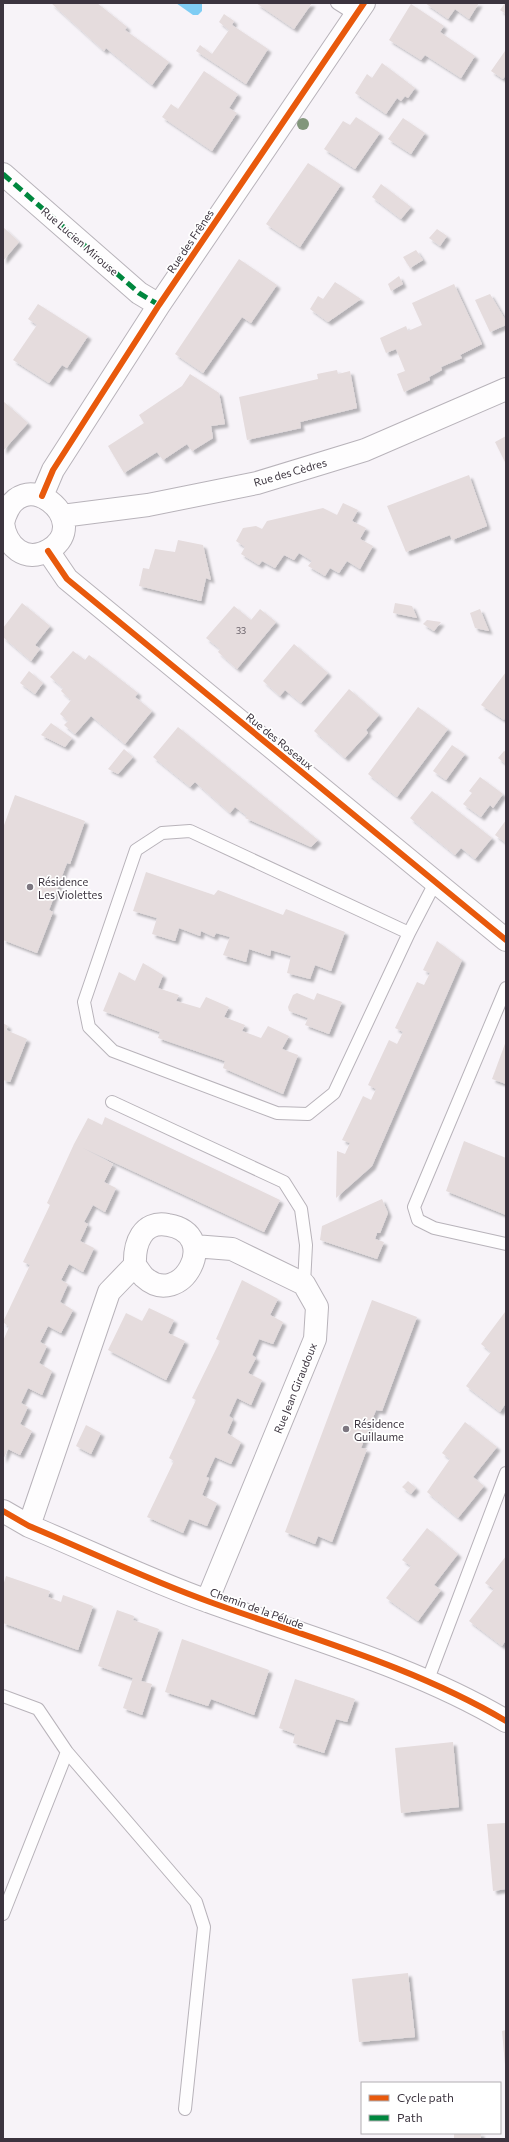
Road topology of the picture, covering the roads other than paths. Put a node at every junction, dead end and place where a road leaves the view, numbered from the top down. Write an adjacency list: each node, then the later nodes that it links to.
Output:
1 (337, 3): 2 (lane)
2 (360, 9): 4 (street, Rue des Frênes)
3 (3, 174): 4 (street, Rue Lucien Mirouse)
4 (159, 305): 6 (street, Rue des Frênes)
5 (506, 389): 7 (street, Rue des Cèdres)
6 (42, 496): 7 (street); 8 (street)
7 (62, 516): 9 (street)
8 (4, 527): 9 (street)
9 (48, 551): 10 (street, Rue des Roseaux)
10 (436, 882): 11 (lane); 12 (street, Rue des Roseaux)
11 (409, 933): 11 (lane)
12 (504, 935)
13 (506, 988): 15 (lane)
14 (112, 1102): 18 (lane)
15 (506, 1244)
16 (194, 1246): 17 (street); 17 (street); 18 (street)
17 (135, 1265): 21 (street)
18 (304, 1284): 22 (street, Rue Jean Giraudoux)
19 (506, 1473): 23 (lane)
20 (3, 1511): 21 (street, Chemin de la Pélude)
21 (29, 1526): 22 (street, Chemin de la Pélude)
22 (207, 1601): 23 (street, Chemin de la Pélude)
23 (427, 1682): 25 (street, Chemin de la Pélude)
24 (3, 1696): 26 (lane)
25 (506, 1721)
26 (67, 1752): 27 (lane); 28 (lane)
27 (3, 1914)
28 (185, 2108)

